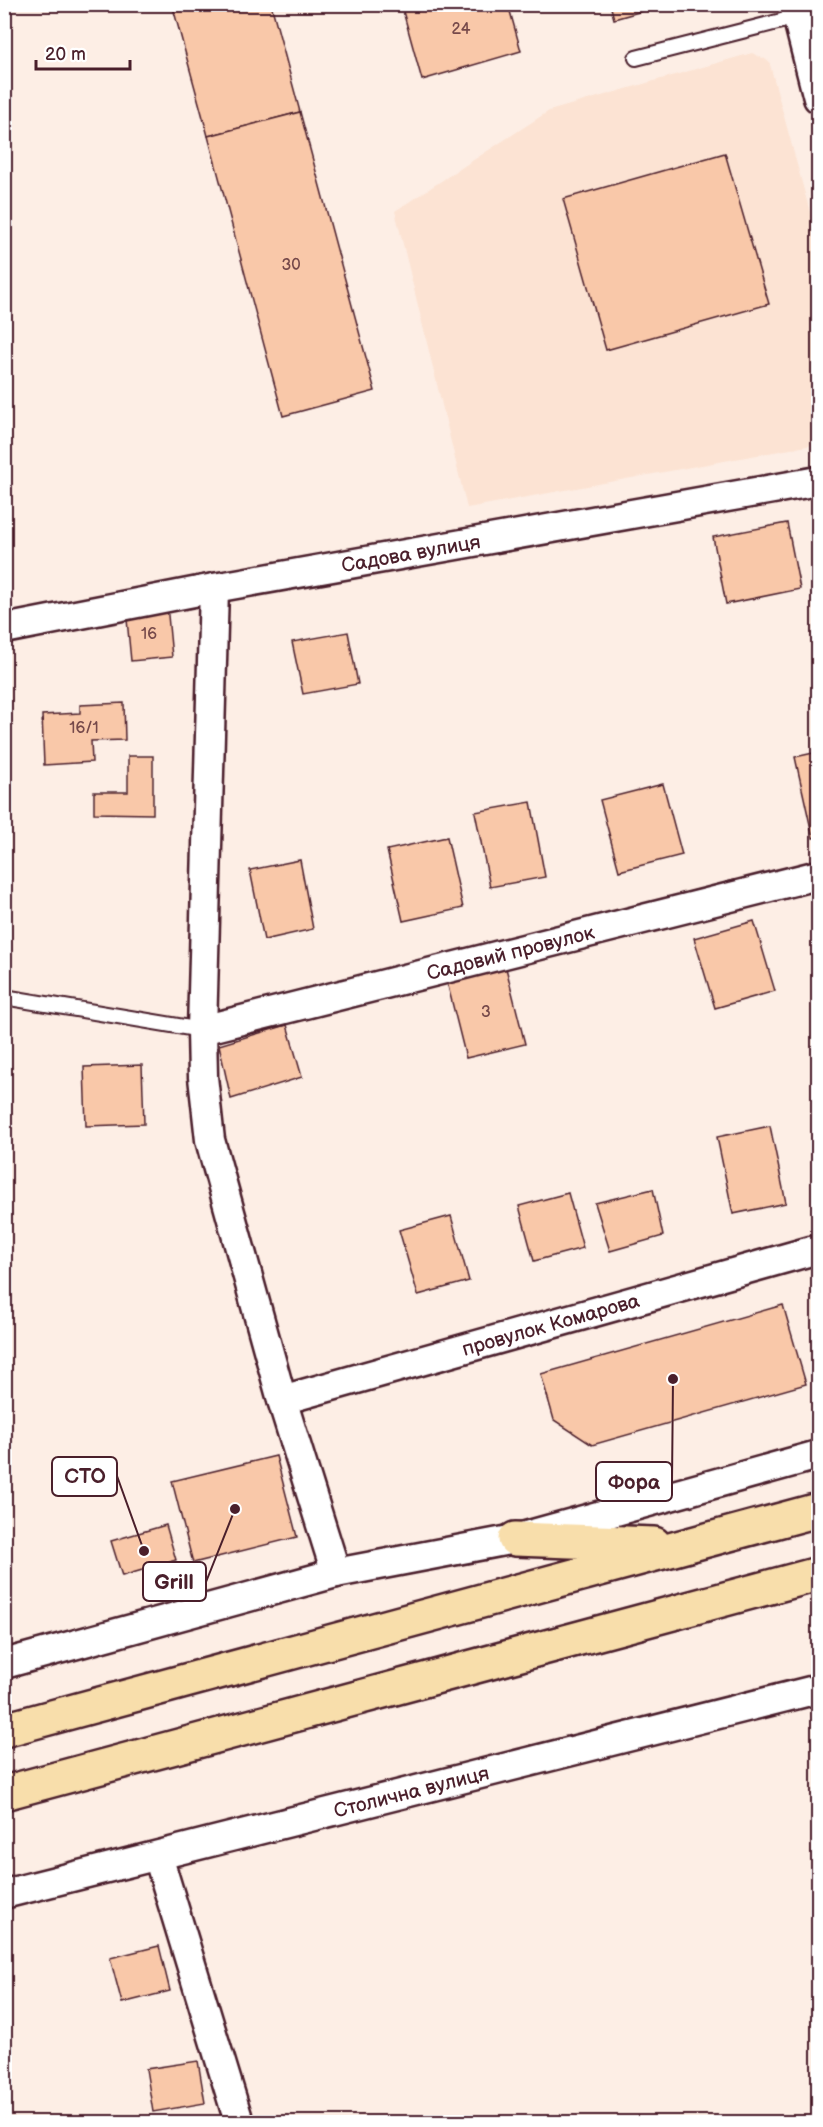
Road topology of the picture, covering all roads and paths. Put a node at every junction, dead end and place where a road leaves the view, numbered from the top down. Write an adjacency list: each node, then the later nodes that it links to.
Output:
1 (795, 11): 2 (lane); 3 (street)
2 (636, 58)
3 (819, 98)
4 (819, 481): 5 (street, Садова вулиця)
5 (214, 588): 6 (street, Садова вулиця); 9 (street)
6 (4, 629)
7 (819, 875): 9 (street, Садовий провулок)
8 (4, 997): 9 (lane)
9 (202, 1030): 11 (street)
10 (819, 1249): 11 (street, провулок Комарова)
11 (282, 1400): 16 (street)
12 (819, 1455): 14 (street)
13 (819, 1510): 15 (highway)
14 (515, 1539): 15 (highway); 16 (street)
15 (686, 1545): 20 (highway)
16 (336, 1573): 18 (street)
17 (819, 1574): 21 (highway)
18 (4, 1664)
19 (819, 1689): 22 (street, Столична вулиця)
20 (4, 1730)
21 (4, 1793)
22 (158, 1856): 23 (street, Столична вулиця); 24 (street)
23 (4, 1894)
24 (239, 2122)

